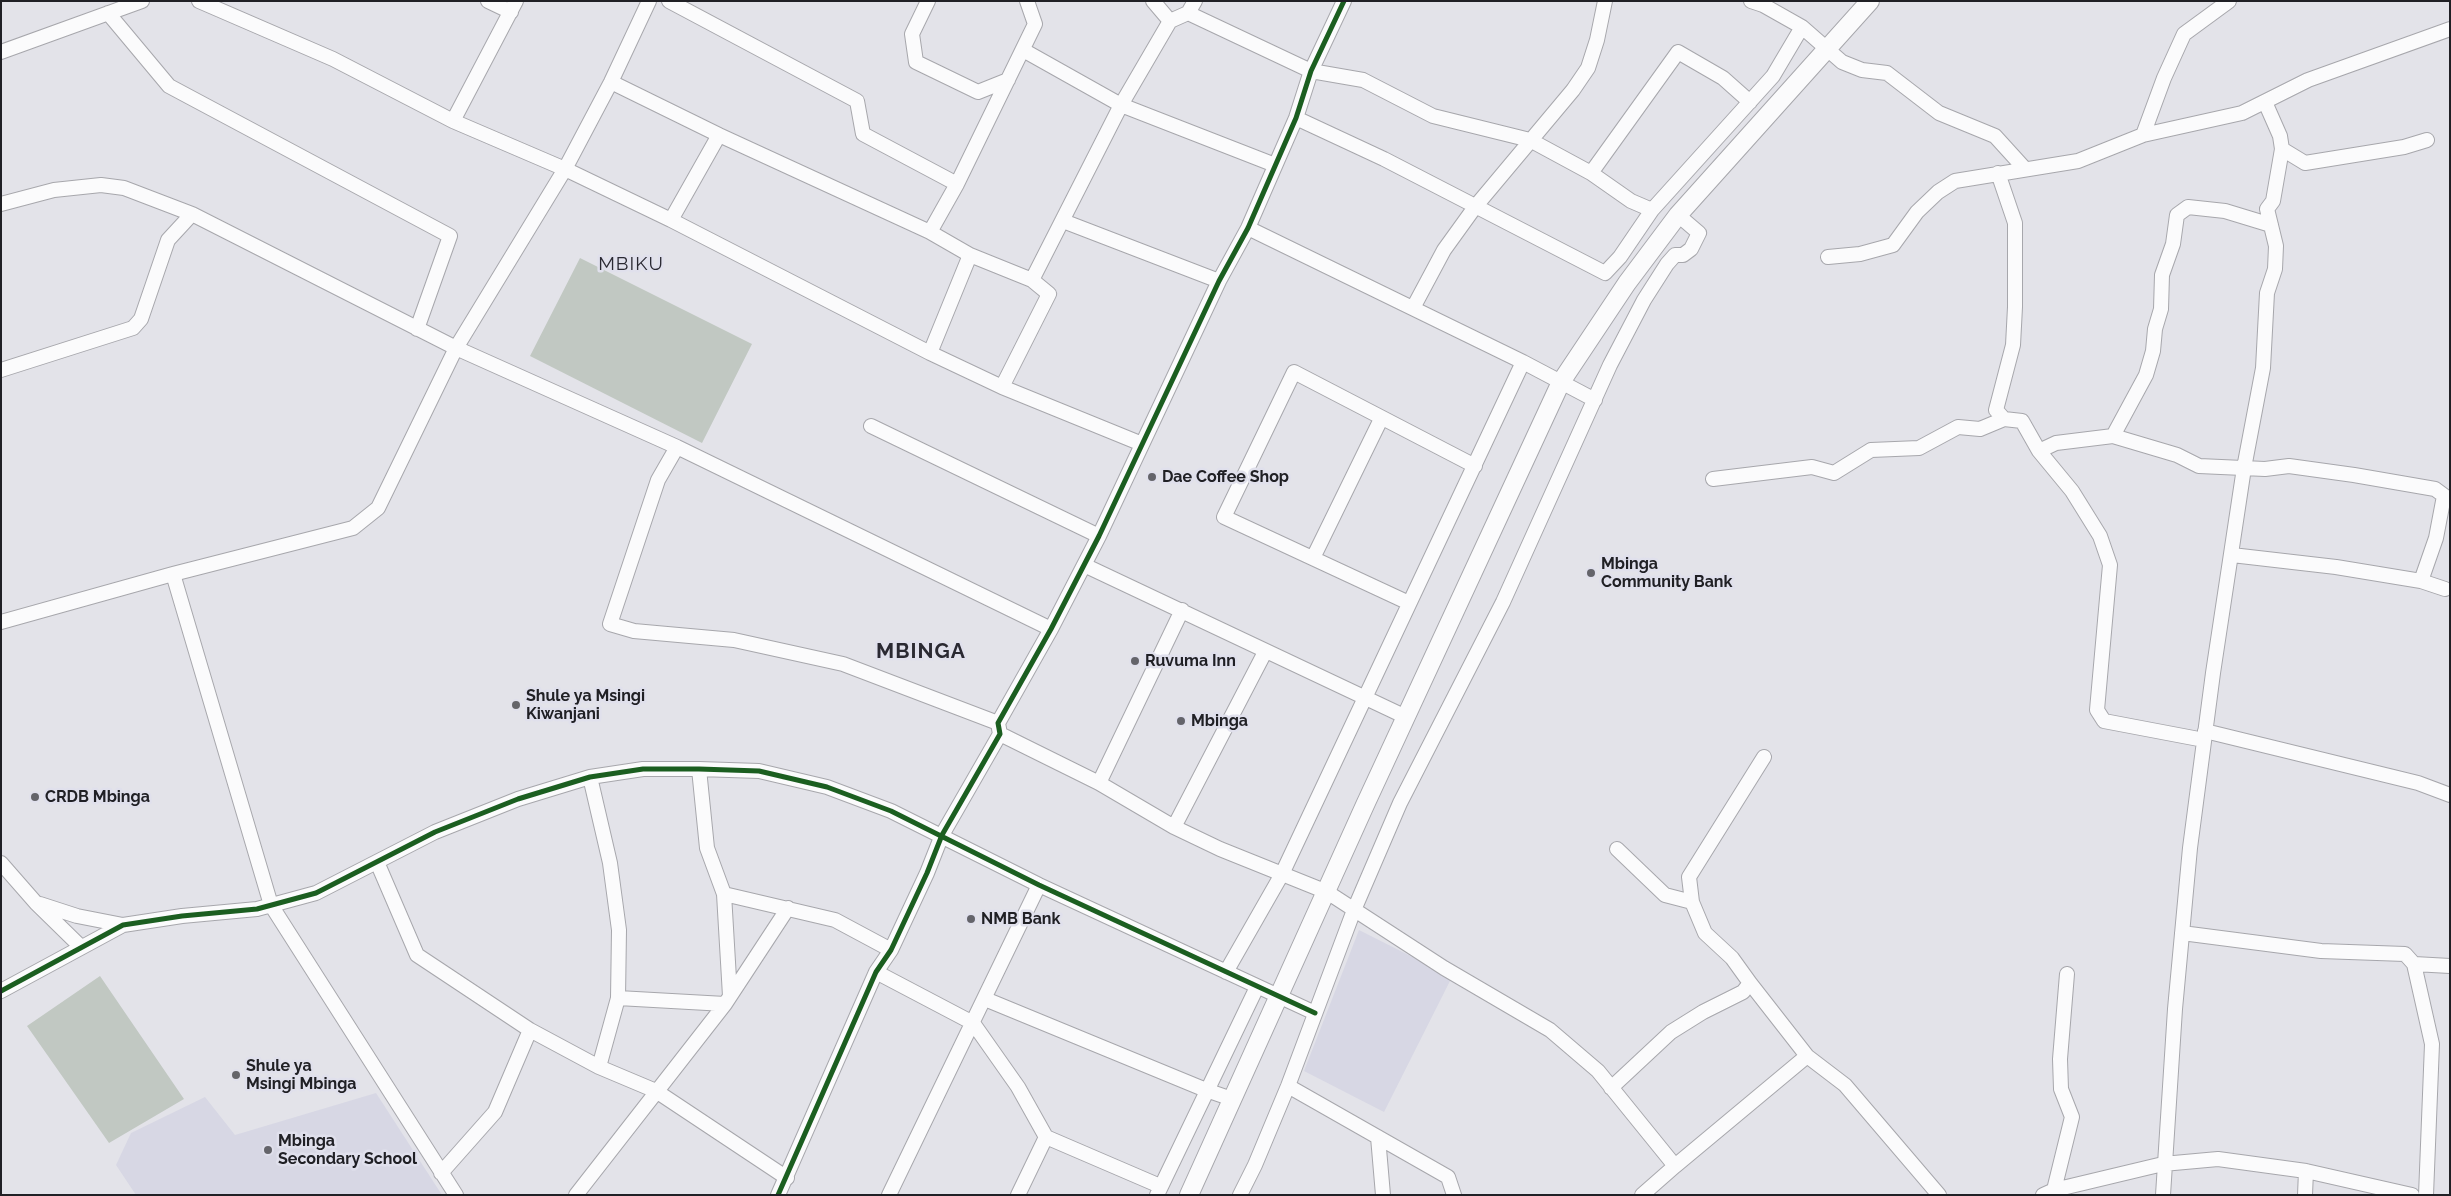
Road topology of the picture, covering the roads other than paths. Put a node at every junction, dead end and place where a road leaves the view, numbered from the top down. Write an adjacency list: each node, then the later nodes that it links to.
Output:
1 (142, 1): 16 (street)
2 (199, 1): 30 (street)
3 (488, 1): 14 (street)
4 (649, 1): 25 (street)
5 (669, 1): 41 (street)
6 (1027, 1): 21 (street)
7 (1153, 1): 17 (street)
8 (1344, 1): 23 (street)
9 (1605, 1): 33 (street)
10 (1751, 1): 18 (street)
11 (2229, 1): 32 (street)
12 (1868, 2): 20 (main road)
13 (922, 3): 24 (street)
14 (514, 7): 30 (street)
15 (1192, 7): 17 (street); 23 (street)
16 (108, 13): 22 (street); 57 (street)
17 (1170, 21): 28 (street)
18 (1802, 27): 20 (street); 26 (street)
19 (2450, 29): 27 (street)
20 (1827, 49): 38 (street); 46 (main road)
21 (1023, 50): 24 (street); 28 (street)
22 (1, 52)
23 (1311, 72): 29 (street); 33 (street)
24 (1008, 80): 41 (street)
25 (611, 82): 31 (street); 37 (street)
26 (1750, 102): 39 (street); 44 (street)
27 (2265, 102): 32 (street); 35 (street)
28 (1121, 105): 36 (street); 48 (street)
29 (1296, 118): 36 (street); 43 (street)
30 (452, 121): 37 (street)
31 (719, 135): 47 (street); 51 (street)
32 (2143, 135): 38 (street)
33 (1530, 140): 39 (street); 43 (street)
34 (2427, 140): 35 (street)
35 (2282, 149): 49 (street)
36 (1275, 165): 50 (street)
37 (565, 169): 47 (street); 58 (street)
38 (2025, 169): 40 (street)
39 (1591, 173): 44 (street)
40 (1998, 173): 53 (street); 66 (street)
41 (957, 184): 51 (street)
42 (1, 204): 45 (street)
43 (1475, 207): 44 (street); 56 (street)
44 (1652, 210)
45 (192, 214): 57 (street); 61 (street)
46 (1678, 215): 62 (main road); 64 (street)
47 (671, 220): 59 (street)
48 (1063, 221): 54 (street); 55 (street)
49 (2271, 225): 68 (street); 73 (street)
50 (1248, 228): 55 (street); 56 (street)
51 (930, 232): 52 (street)
52 (970, 255): 54 (street); 59 (street)
53 (1828, 257)
54 (1032, 280): 63 (street)
55 (1219, 281): 69 (street)
56 (1413, 308): 60 (street)
57 (417, 329): 58 (street)
58 (456, 348): 70 (street); 80 (street)
59 (930, 353): 63 (street)
60 (1523, 362): 62 (street); 72 (street)
61 (1, 370)
62 (1561, 382): 64 (street); 89 (main road)
63 (1002, 387): 69 (street)
64 (1595, 400): 110 (street)
65 (1381, 419): 72 (street); 78 (street); 78 (street)
66 (2004, 420): 71 (street); 74 (street)
67 (871, 426): 76 (street)
68 (2113, 436): 71 (street); 73 (street)
69 (1142, 444): 76 (street)
70 (676, 446): 86 (street); 90 (street)
71 (2039, 451): 91 (street)
72 (1475, 466): 83 (street)
73 (2244, 468): 75 (street); 77 (street)
74 (1712, 479)
75 (2447, 498): 81 (street)
76 (1099, 536): 79 (street)
77 (2232, 555): 81 (street); 91 (street)
78 (1312, 558): 83 (street)
79 (1084, 565): 84 (street); 86 (street)
80 (174, 574): 85 (street); 108 (street)
81 (2421, 581): 82 (street)
82 (2445, 589)
83 (1409, 604): 88 (street)
84 (1182, 610): 87 (street); 95 (street)
85 (1, 622)
86 (1051, 629): 90 (street)
87 (1265, 652): 88 (street); 97 (street)
88 (1364, 699): 89 (street); 102 (street)
89 (1406, 718): 104 (main road)
90 (999, 728): 95 (street); 98 (street)
91 (2205, 736): 96 (street); 112 (street)
92 (1764, 757): 106 (street)
93 (699, 769): 94 (street); 98 (street); 105 (street)
94 (590, 777): 100 (street); 124 (street)
95 (1099, 784): 97 (street)
96 (2450, 795)
97 (1174, 827): 102 (street)
98 (942, 835): 103 (street); 114 (street)
99 (1617, 849): 106 (street)
100 (377, 862): 108 (street); 129 (street)
101 (1, 863): 107 (street)
102 (1282, 874): 104 (street); 118 (street)
103 (1039, 885): 118 (street); 125 (street)
104 (1327, 892): 110 (street); 123 (main road)
105 (724, 894): 109 (street); 126 (street)
106 (1692, 902): 120 (street)
107 (36, 903): 111 (street); 113 (street)
108 (271, 906): 111 (street); 142 (street)
109 (788, 908): 114 (street); 126 (street)
110 (1354, 910): 127 (street); 133 (street)
111 (123, 925): 113 (street)
112 (2182, 933): 115 (street); 139 (street)
113 (81, 947): 122 (street)
114 (891, 950): 117 (street)
115 (2414, 964): 116 (street); 160 (street)
116 (2450, 966)
117 (876, 972): 128 (street); 143 (street)
118 (1226, 972): 121 (street)
119 (2067, 974): 145 (street)
120 (1750, 983): 130 (street); 133 (street)
121 (1257, 987): 123 (street); 134 (street)
122 (1, 991)
123 (1279, 997): 127 (street); 136 (main road)
124 (618, 998): 126 (street); 131 (street)
125 (985, 999): 128 (street); 134 (street)
126 (727, 1000): 135 (street)
127 (1315, 1013): 132 (street)
128 (973, 1022): 137 (street); 149 (street)
129 (530, 1030): 131 (street); 142 (street)
130 (1807, 1056): 140 (street); 156 (street)
131 (600, 1067): 135 (street)
132 (1288, 1086): 138 (street); 152 (street)
133 (1611, 1088): 140 (street)
134 (1206, 1090): 136 (street); 144 (street)
135 (656, 1091): 143 (street); 147 (street)
136 (1232, 1099): 151 (main road)
137 (1046, 1137): 144 (street); 150 (street)
138 (1378, 1137): 153 (street); 154 (street)
139 (2163, 1164): 141 (street); 145 (street); 157 (street)
140 (1675, 1166): 155 (street)
141 (2306, 1171): 158 (street); 159 (street)
142 (441, 1173): 146 (street)
143 (787, 1178): 148 (street)
144 (1158, 1191)
145 (2048, 1192)
146 (456, 1195)
147 (576, 1195)
148 (778, 1195)
149 (889, 1195)
150 (1018, 1195)
151 (1189, 1195)
152 (1240, 1195)
153 (1383, 1195)
154 (1454, 1195)
155 (1642, 1195)
156 (1939, 1195)
157 (2163, 1195)
158 (2305, 1195)
159 (2412, 1195)
160 (2426, 1195)

